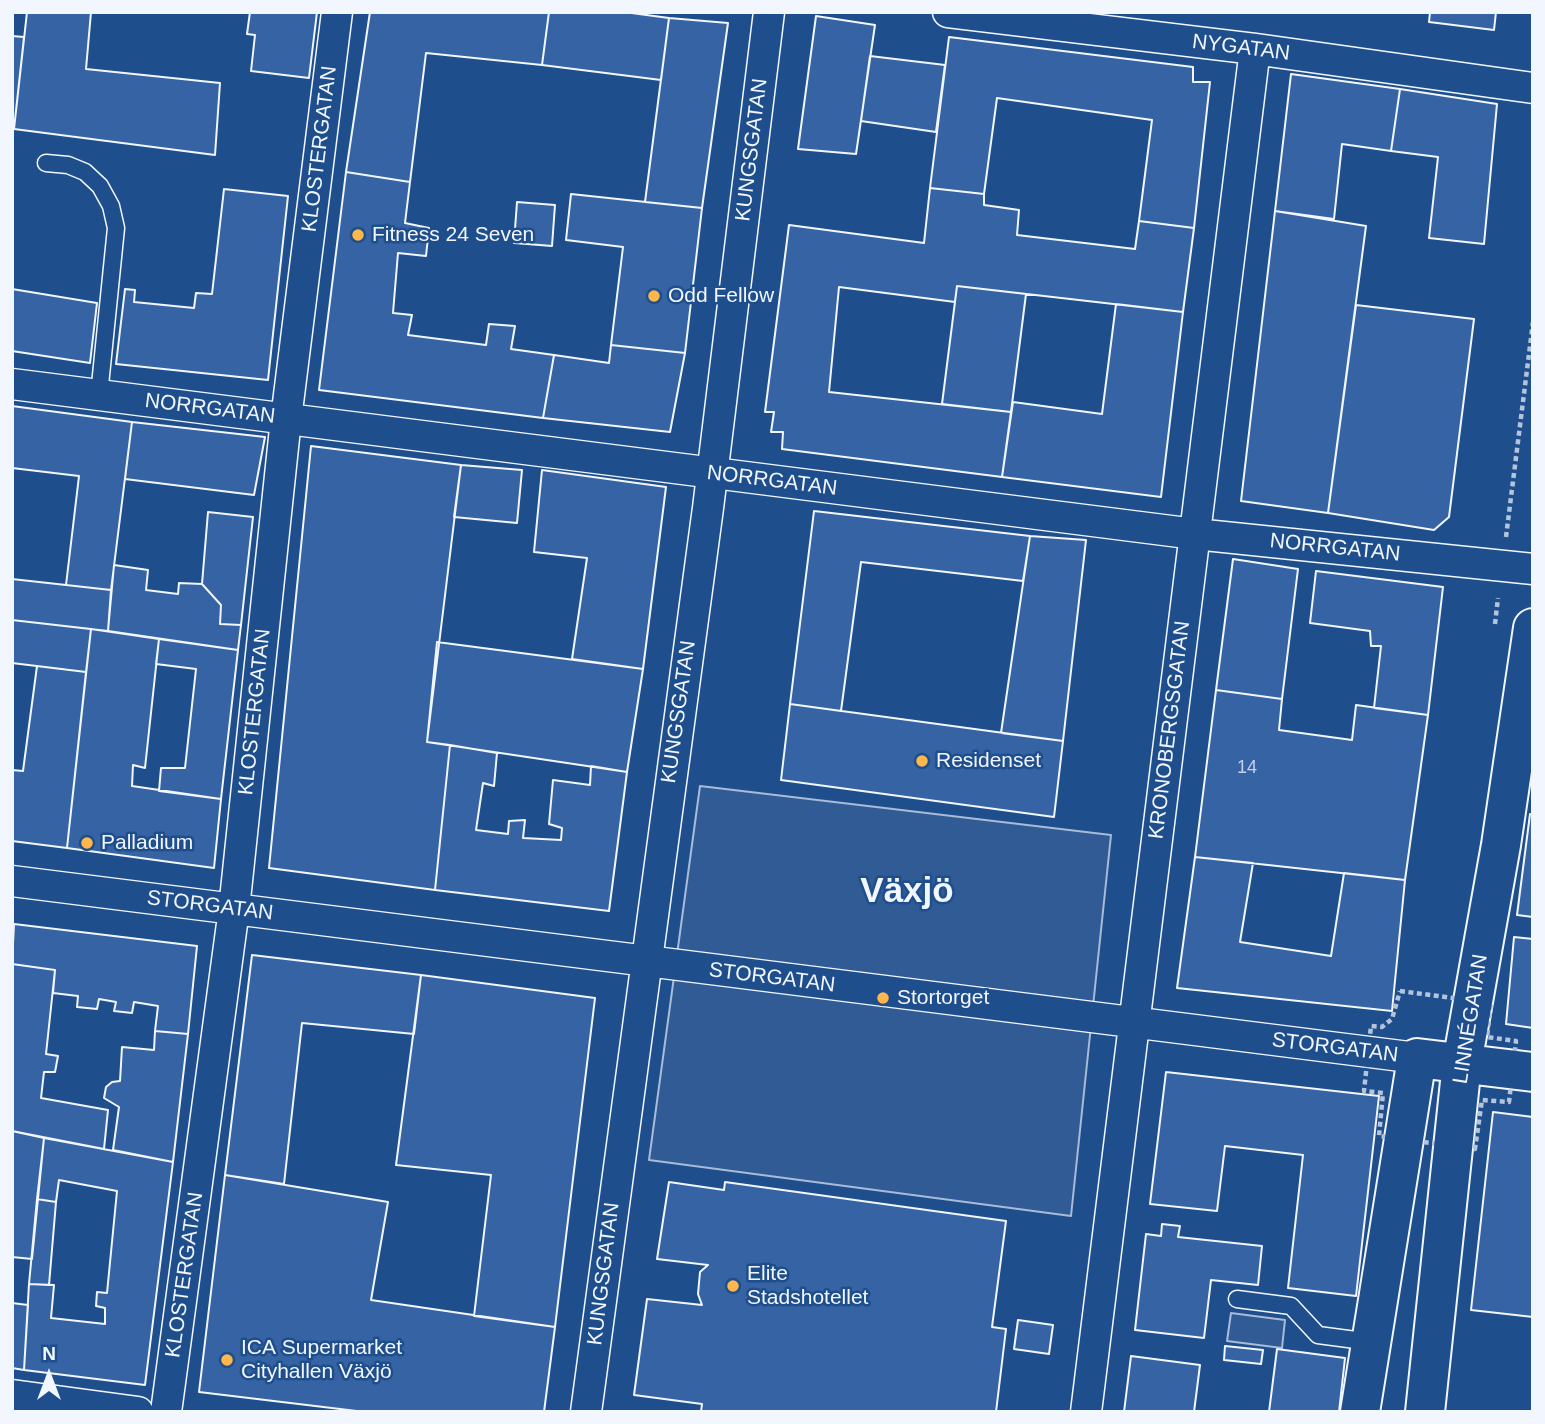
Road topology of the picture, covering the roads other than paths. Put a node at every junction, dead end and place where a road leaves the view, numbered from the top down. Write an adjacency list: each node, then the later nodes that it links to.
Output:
1 (337, 12): 9 (street, KLOSTERGATAN)
2 (769, 12): 10 (street, KUNGSGATAN)
3 (948, 12): 4 (street, NYGATAN)
4 (1255, 49): 5 (street, NYGATAN); 11 (street, KRONOBERGSGATAN)
5 (1533, 88)
6 (46, 163): 8 (lane)
7 (12, 384): 8 (street, NORRGATAN)
8 (99, 395): 9 (street, NORRGATAN)
9 (286, 419): 10 (street, NORRGATAN); 15 (street, KLOSTERGATAN)
10 (711, 473): 11 (street, NORRGATAN); 16 (street, KUNGSGATAN)
11 (1195, 534): 12 (street, NORRGATAN); 17 (street, KRONOBERGSGATAN)
12 (1533, 569)
13 (1533, 628): 19 (street, LINNÉGATAN)
14 (12, 881): 15 (street, STORGATAN)
15 (233, 909): 16 (street, STORGATAN); 25 (street, KLOSTERGATAN)
16 (645, 962): 17 (street, STORGATAN); 26 (street, KUNGSGATAN)
17 (1133, 1023): 18 (street, STORGATAN); 27 (street, KRONOBERGSGATAN)
18 (1417, 1058): 19 (street, STORGATAN); 22 (street)
19 (1462, 1063): 20 (street, STORGATAN); 29 (street, LINNÉGATAN)
20 (1533, 1072)
21 (1237, 1299): 22 (lane)
22 (1371, 1342): 28 (street)
23 (12, 1395): 24 (street)
24 (138, 1412)
25 (166, 1412)
26 (586, 1412)
27 (1086, 1412)
28 (1360, 1412)
29 (1425, 1412)

